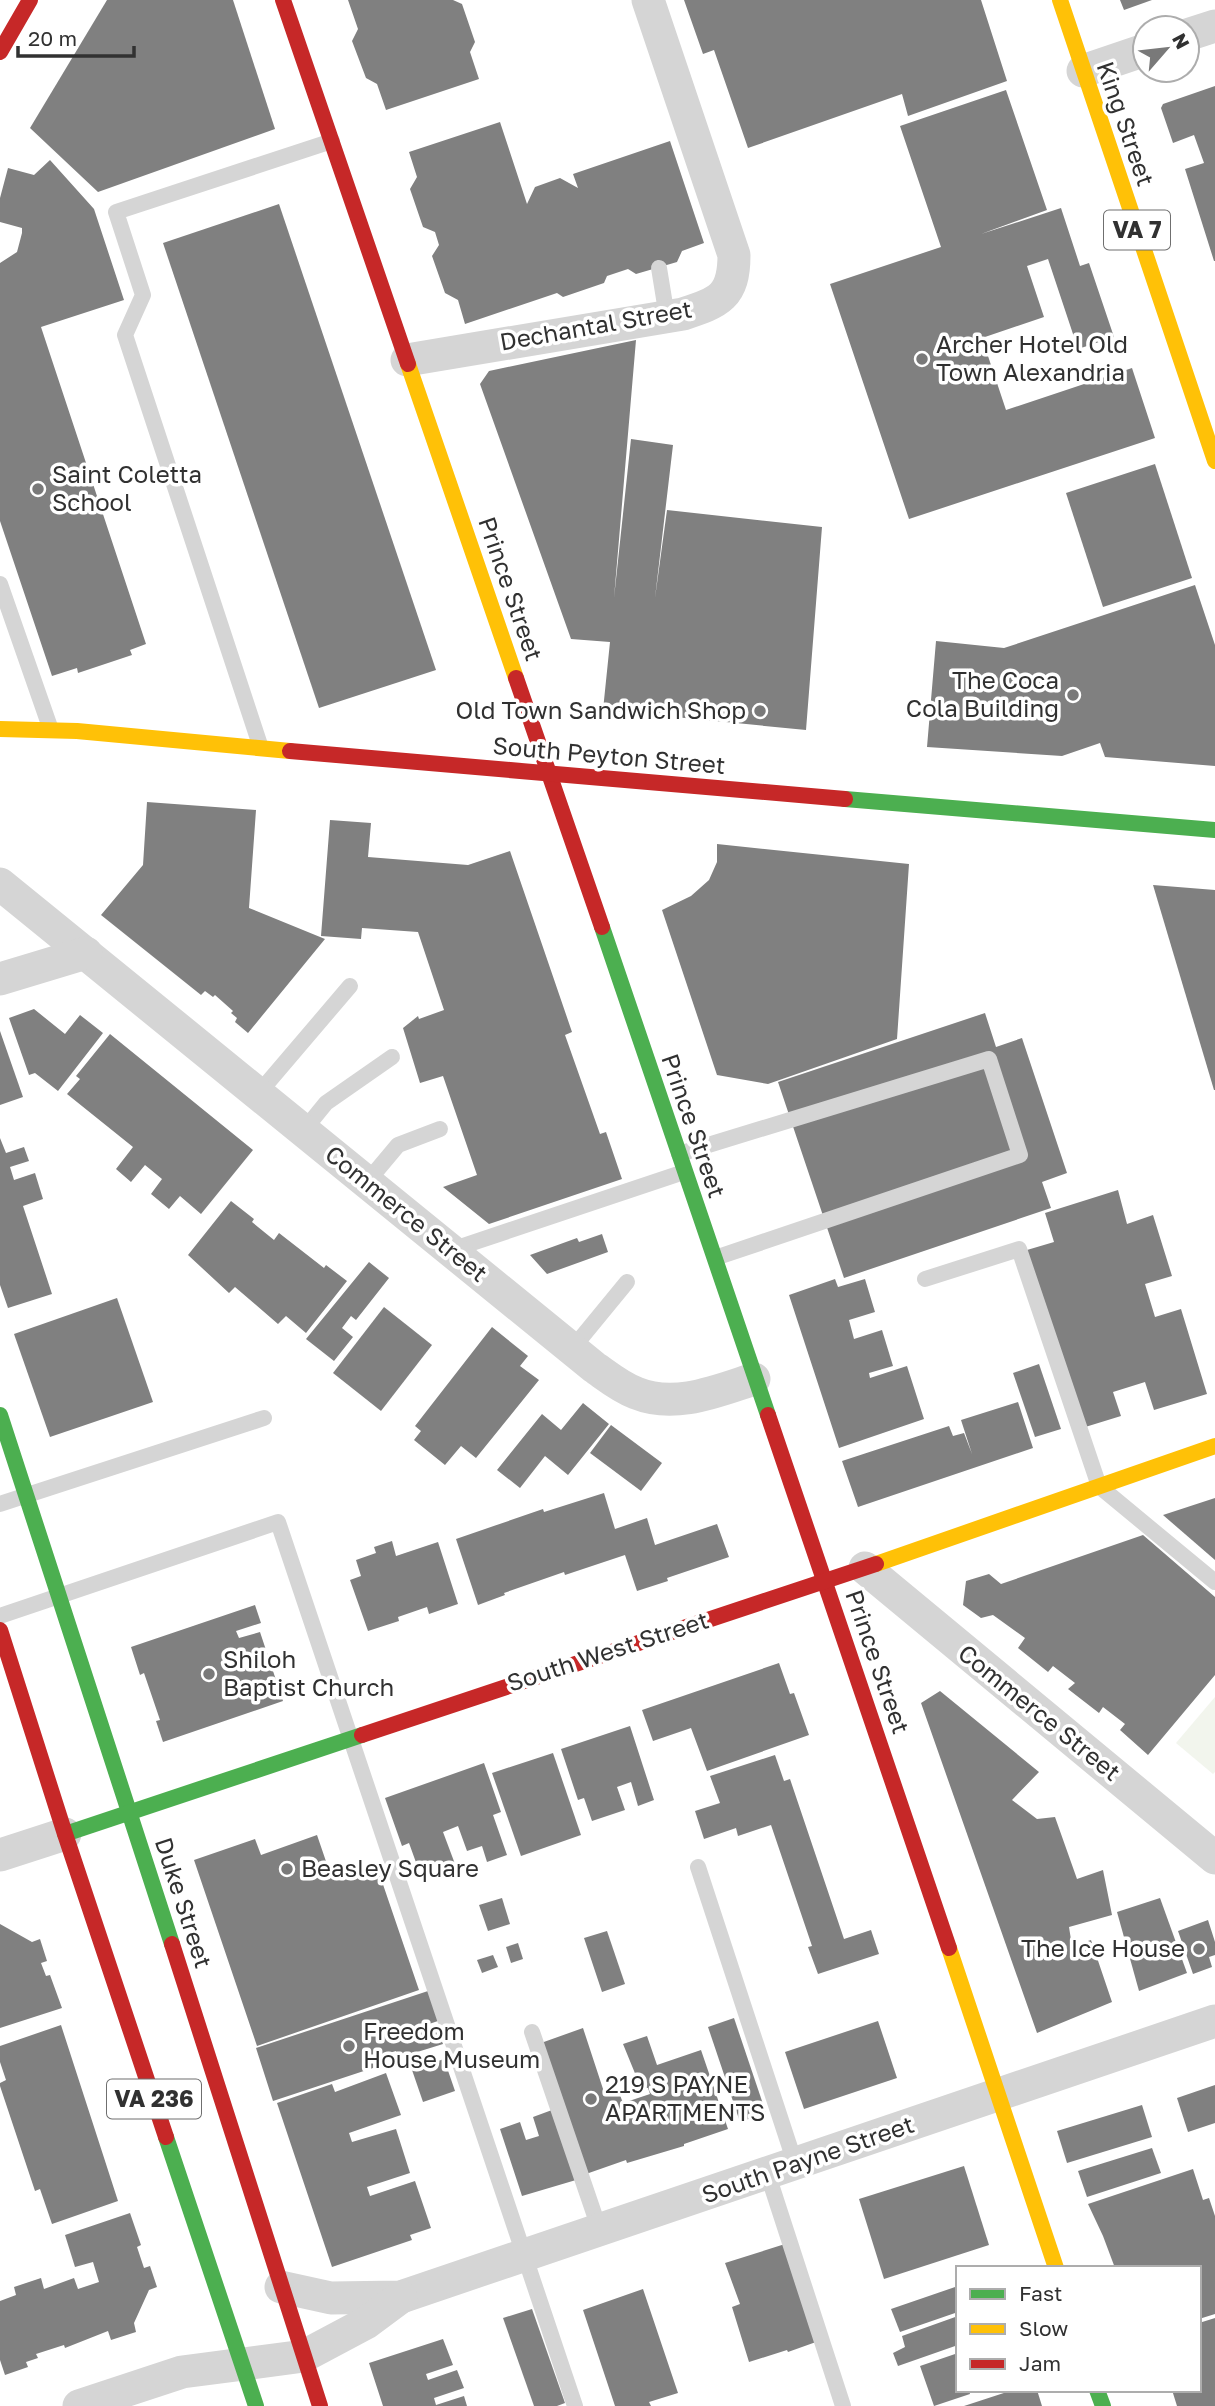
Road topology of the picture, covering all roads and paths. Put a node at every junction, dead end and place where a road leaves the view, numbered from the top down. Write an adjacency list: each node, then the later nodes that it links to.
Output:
1 (30, 0): 5 (street)
2 (283, 0): 8 (street, Prince Street)
3 (648, 0): 10 (street, Dechantal Street)
4 (1060, 0): 7 (street, King Street / VA 7)
5 (0, 52)
6 (1131, 55): 7 (street)
7 (1083, 71): 12 (street, King Street / VA 7)
8 (331, 141): 11 (street, Prince Street); 16 (lane)
9 (659, 268): 10 (lane)
10 (667, 317): 11 (street, Dechantal Street)
11 (407, 360): 17 (street, Prince Street)
12 (1215, 461)
13 (0, 584): 15 (lane)
14 (0, 729): 15 (street, South Peyton Street)
15 (51, 731): 16 (street, South Peyton Street)
16 (261, 748): 17 (street, South Peyton Street)
17 (550, 775): 18 (street, South Peyton Street); 27 (street, Prince Street)
18 (1215, 830)
19 (0, 884): 20 (street, Commerce Street)
20 (86, 953): 21 (street); 24 (street, Commerce Street)
21 (0, 979)
22 (350, 986): 24 (lane)
23 (392, 1057): 26 (lane)
24 (258, 1094): 26 (street, Commerce Street)
25 (440, 1129): 29 (lane)
26 (304, 1130): 29 (street, Commerce Street)
27 (679, 1154): 28 (street, Prince Street); 31 (lane)
28 (684, 1172): 30 (lane); 31 (street, Prince Street)
29 (367, 1182): 30 (street, Commerce Street)
30 (450, 1250): 34 (street, Commerce Street)
31 (714, 1258): 35 (street, Prince Street)
32 (925, 1279): 39 (lane)
33 (627, 1282): 34 (lane)
34 (572, 1349): 35 (street, Commerce Street)
35 (754, 1379): 43 (street, Prince Street)
36 (0, 1415): 40 (street, Duke Street / VA 236)
37 (264, 1418): 40 (lane)
38 (1215, 1446): 39 (street, South West Street)
39 (1099, 1486): 42 (street, South West Street); 44 (lane)
40 (26, 1496): 41 (lane); 45 (street, Duke Street / VA 236)
41 (0, 1504)
42 (865, 1568): 43 (street, South West Street); 52 (street, Commerce Street)
43 (825, 1581): 48 (street, South West Street); 56 (street, Prince Street)
44 (1215, 1583)
45 (59, 1596): 46 (lane); 48 (lane); 49 (street, Duke Street / VA 236)
46 (0, 1616)
47 (0, 1630): 50 (street, VA 236)
48 (349, 1738): 49 (street, South West Street); 59 (lane)
49 (131, 1812): 50 (street, South West Street); 61 (street, Duke Street / VA 236)
50 (65, 1834): 51 (street, South West Street); 64 (street, VA 236)
51 (0, 1855)
52 (1215, 1858)
53 (698, 1867): 57 (lane)
54 (1215, 2021): 56 (street, South Payne Street)
55 (533, 2032): 58 (lane)
56 (999, 2095): 57 (street, South Payne Street); 60 (street, Prince Street)
57 (781, 2168): 58 (street, South Payne Street); 69 (lane)
58 (600, 2231): 59 (street, South Payne Street)
59 (524, 2257): 62 (street, South Payne Street); 68 (lane)
60 (1055, 2266)
61 (281, 2287): 62 (street, South Payne Street); 63 (street, Duke Street / VA 236)
62 (401, 2297): 63 (street, South Payne Street)
63 (304, 2357): 64 (street, South Payne Street); 67 (street, Duke Street / VA 236)
64 (242, 2364): 65 (street, South Payne Street); 66 (street, VA 236)
65 (79, 2406)
66 (256, 2406)
67 (320, 2406)
68 (575, 2406)
69 (843, 2406)

